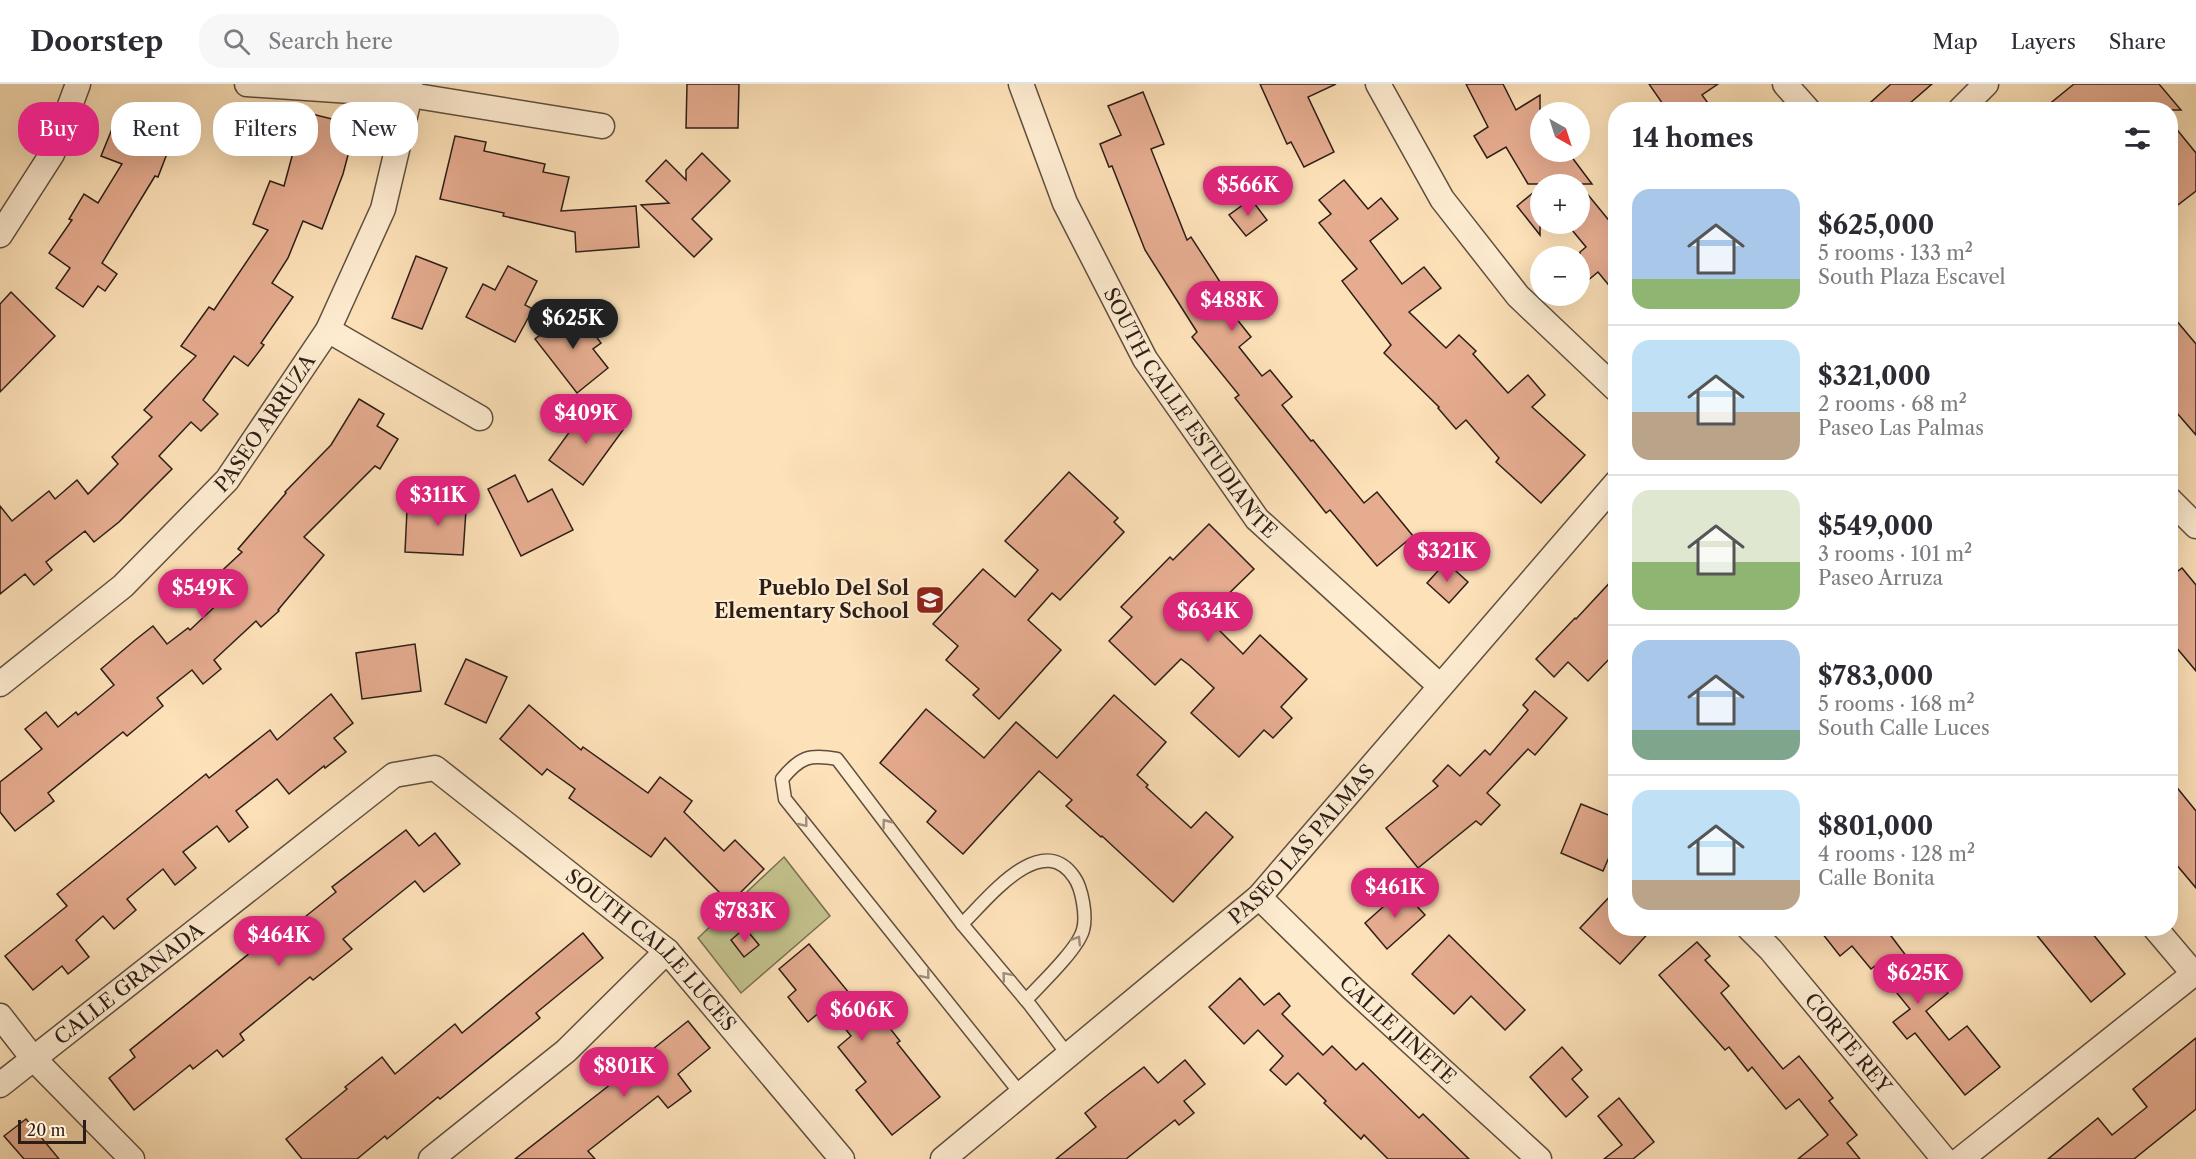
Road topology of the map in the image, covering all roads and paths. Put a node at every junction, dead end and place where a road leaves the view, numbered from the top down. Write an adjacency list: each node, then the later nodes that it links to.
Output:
1 (78, 84): 11 (street)
2 (247, 84): 7 (street)
3 (1021, 84): 19 (street, SOUTH CALLE ESTUDIANTE)
4 (1378, 84): 13 (street)
5 (1785, 84): 8 (street)
6 (1986, 84): 9 (street)
7 (410, 89): 10 (street); 12 (street, PASEO ARRUZA)
8 (1801, 102)
9 (1968, 102)
10 (602, 126)
11 (0, 235)
12 (328, 330): 14 (street); 18 (street, PASEO ARRUZA)
13 (1608, 381)
14 (480, 418)
15 (1608, 492): 19 (street, PASEO LAS PALMAS)
16 (2178, 508): 17 (street)
17 (2196, 526)
18 (0, 684)
19 (1440, 686): 21 (street, PASEO LAS PALMAS)
20 (435, 768): 25 (street, SOUTH CALLE LUCES); 30 (street, CALLE GRANADA)
21 (1259, 897): 29 (street, PASEO LAS PALMAS); 37 (street, CALLE JINETE)
22 (963, 924): 27 (lane, one-way to 22); 27 (lane, one-way to 22); 32 (lane, one-way to 32)
23 (1757, 936): 38 (street, CORTE REY)
24 (2162, 936): 26 (street)
25 (667, 951): 34 (street); 35 (street, SOUTH CALLE LUCES)
26 (2195, 973): 39 (street)
27 (1026, 1000): 29 (lane)
28 (0, 1016): 30 (street)
29 (1068, 1055): 32 (street, PASEO LAS PALMAS)
30 (32, 1058): 31 (street, CALLE GRANADA); 33 (street)
31 (0, 1085)
32 (1021, 1094): 36 (street, PASEO LAS PALMAS)
33 (132, 1159)
34 (431, 1159)
35 (842, 1159)
36 (943, 1159)
37 (1539, 1159)
38 (1944, 1159)
39 (1961, 1159)

